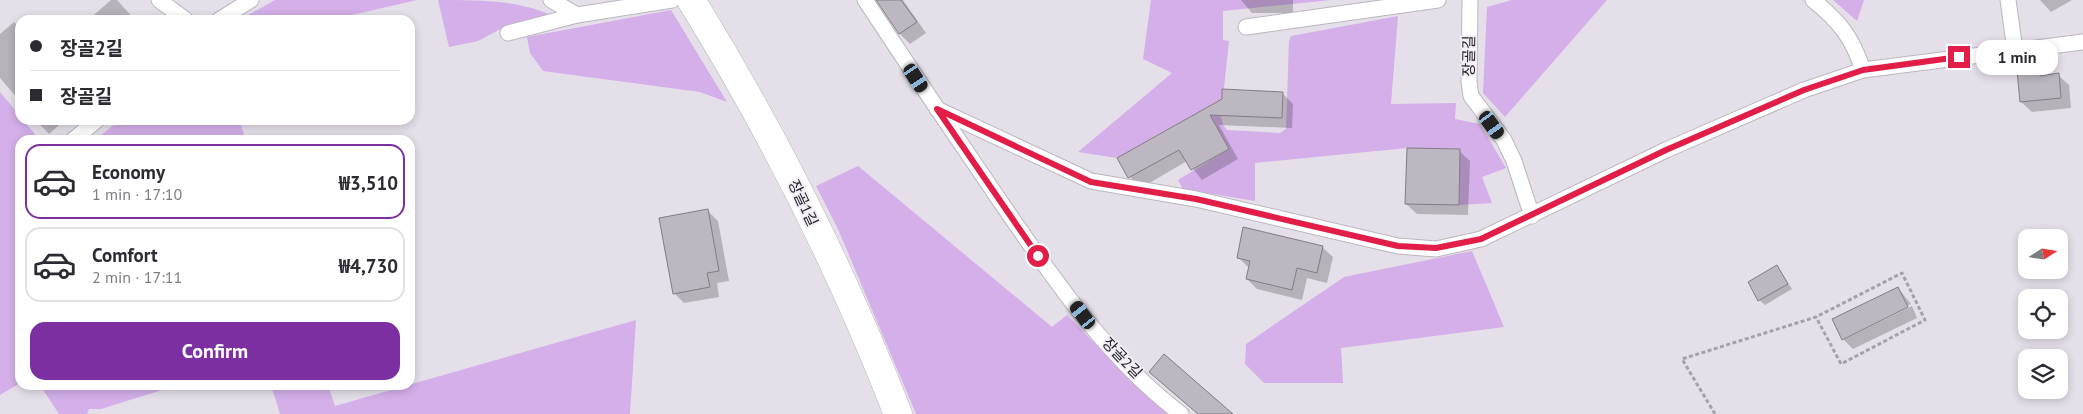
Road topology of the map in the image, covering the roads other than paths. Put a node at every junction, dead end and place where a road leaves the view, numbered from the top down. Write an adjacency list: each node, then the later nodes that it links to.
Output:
1 (159, 0): 11 (lane)
2 (250, 0): 12 (lane)
3 (551, 0): 13 (lane)
4 (672, 0): 13 (lane)
5 (691, 0): 23 (street, 장골1길)
6 (864, 0): 19 (lane, 장골2길)
7 (1438, 0): 14 (lane)
8 (1470, 0): 22 (lane, 장골길)
9 (1813, 0): 18 (lane)
10 (2008, 0): 17 (lane)
11 (179, 15)
12 (227, 15)
13 (577, 15): 15 (lane)
14 (1246, 26)
15 (508, 33)
16 (2083, 42): 17 (lane)
17 (2015, 50): 18 (lane)
18 (1863, 70): 22 (lane)
19 (937, 109): 22 (lane); 24 (lane, 장골2길)
20 (92, 125): 21 (lane)
21 (79, 135)
22 (1532, 216)
23 (898, 414)
24 (1180, 414)

